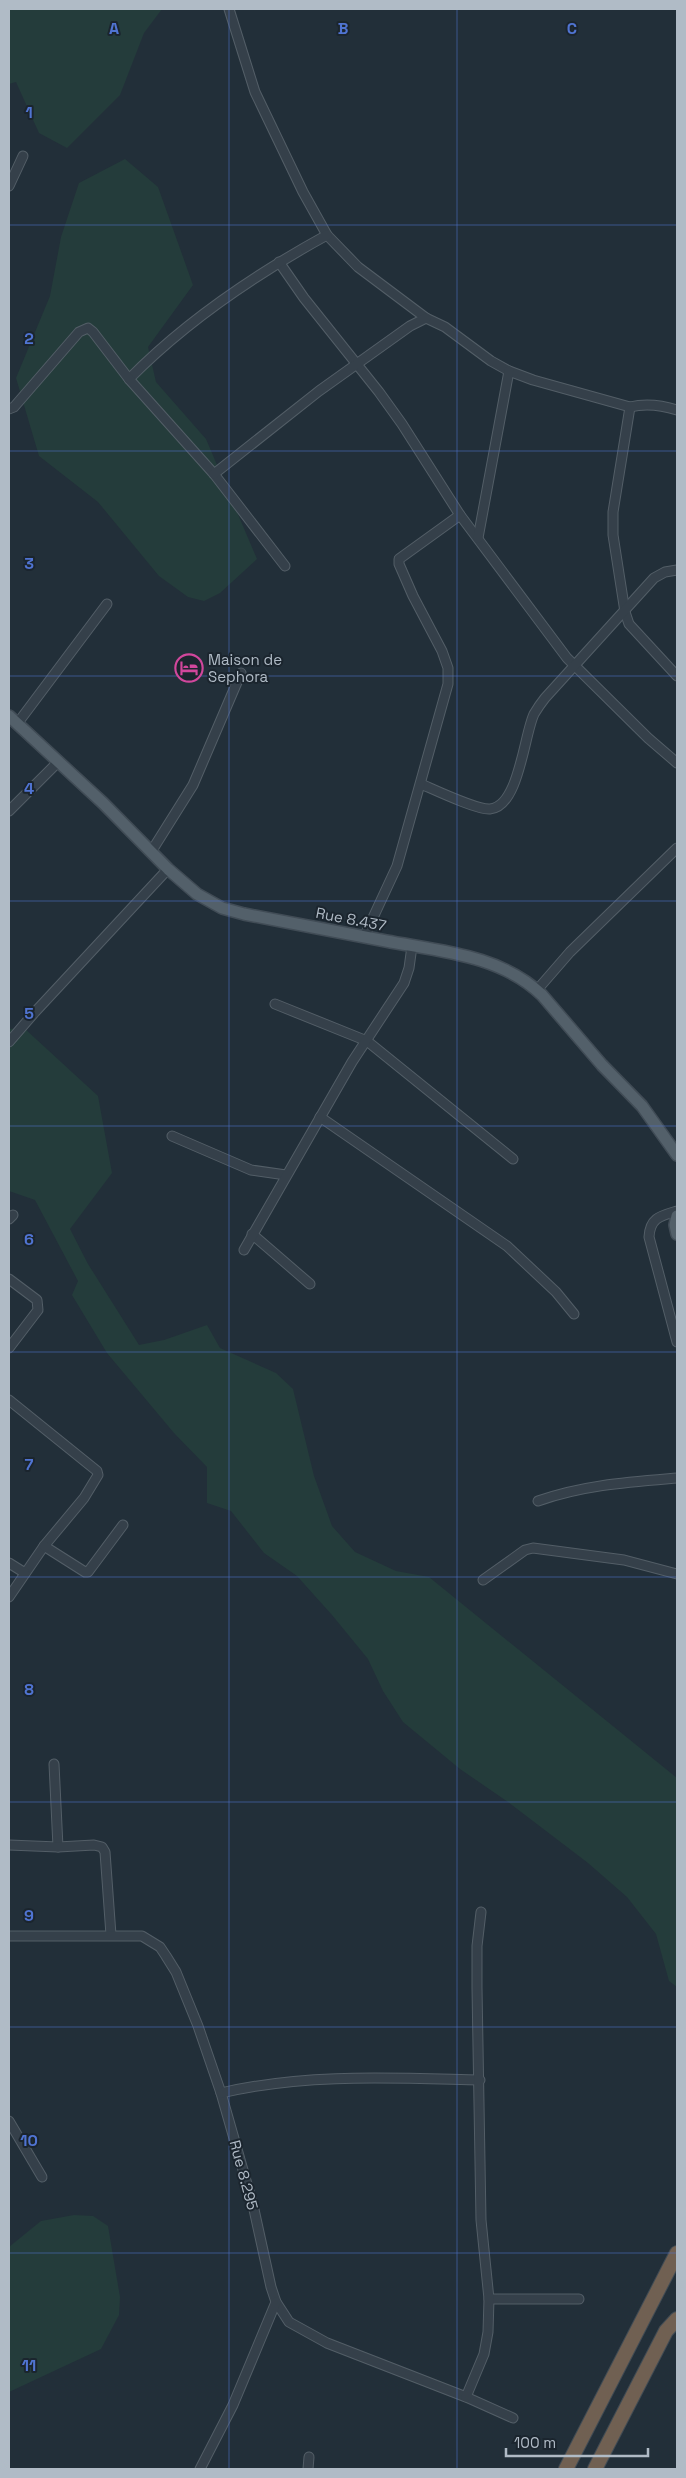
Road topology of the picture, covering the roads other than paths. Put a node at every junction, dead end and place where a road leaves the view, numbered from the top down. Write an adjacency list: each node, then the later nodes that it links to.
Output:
1 (229, 9): 4 (street)
2 (23, 156): 3 (street)
3 (9, 186)
4 (327, 235): 5 (street); 6 (street)
5 (279, 262): 7 (street); 9 (street)
6 (426, 318): 7 (street); 8 (street)
7 (357, 365): 13 (street); 14 (street)
8 (509, 371): 10 (street); 15 (street)
9 (129, 379): 11 (street); 13 (street)
10 (630, 407): 12 (street); 19 (street)
11 (9, 409)
12 (677, 410)
13 (214, 474): 16 (street)
14 (460, 515): 15 (street); 26 (street)
15 (478, 538): 20 (street)
16 (285, 566)
17 (677, 570): 19 (street)
18 (107, 604): 23 (street)
19 (624, 612): 20 (street); 22 (street)
20 (575, 666): 25 (street); 26 (street)
21 (241, 673): 28 (street)
22 (677, 676)
23 (13, 720): 24 (main road, Rue 8.437)
24 (58, 762): 27 (street); 28 (main road, Rue 8.437)
25 (677, 763)
26 (421, 784): 31 (street)
27 (9, 811)
28 (151, 852): 30 (main road, Rue 8.437)
29 (676, 853): 33 (street)
30 (168, 870): 31 (main road, Rue 8.437); 36 (street)
31 (364, 937): 32 (main road, Rue 8.437)
32 (412, 946): 33 (main road, Rue 8.437); 35 (street)
33 (537, 990): 39 (main road, Rue 8.437)
34 (275, 1004): 35 (street)
35 (367, 1041): 37 (street); 40 (street)
36 (9, 1042)
37 (320, 1117): 41 (street); 49 (street)
38 (172, 1136): 41 (street)
39 (677, 1155)
40 (513, 1159)
41 (286, 1175): 44 (street)
42 (677, 1211): 50 (street)
43 (677, 1216): 45 (main road)
44 (252, 1234): 46 (street); 48 (street)
45 (677, 1234)
46 (244, 1250)
47 (9, 1280): 51 (street)
48 (310, 1284)
49 (574, 1314)
50 (677, 1342)
51 (9, 1348)
52 (9, 1400): 56 (street)
53 (677, 1478): 54 (street)
54 (538, 1501)
55 (122, 1525): 56 (street)
56 (44, 1546): 58 (street)
57 (9, 1563): 58 (street)
58 (24, 1572): 61 (street)
59 (677, 1574): 60 (street)
60 (483, 1580)
61 (9, 1597)
62 (54, 1764): 64 (street)
63 (9, 1845): 64 (street)
64 (58, 1847): 66 (street)
65 (481, 1912): 68 (street)
66 (111, 1935): 67 (street, Rue 8.295); 69 (street, Rue 8.295)
67 (9, 1936)
68 (480, 2080): 69 (street); 73 (street)
69 (221, 2094): 75 (street, Rue 8.295)
70 (9, 2121): 71 (street)
71 (42, 2177)
72 (677, 2253): 82 (highway)
73 (488, 2299): 74 (street); 77 (street)
74 (579, 2299)
75 (276, 2302): 77 (street, Rue 8.295); 80 (street)
76 (677, 2319): 83 (highway)
77 (466, 2397): 78 (street, Rue 8.295)
78 (513, 2418)
79 (310, 2458): 81 (street)
80 (200, 2469)
81 (308, 2469)
82 (566, 2469)
83 (595, 2469)

